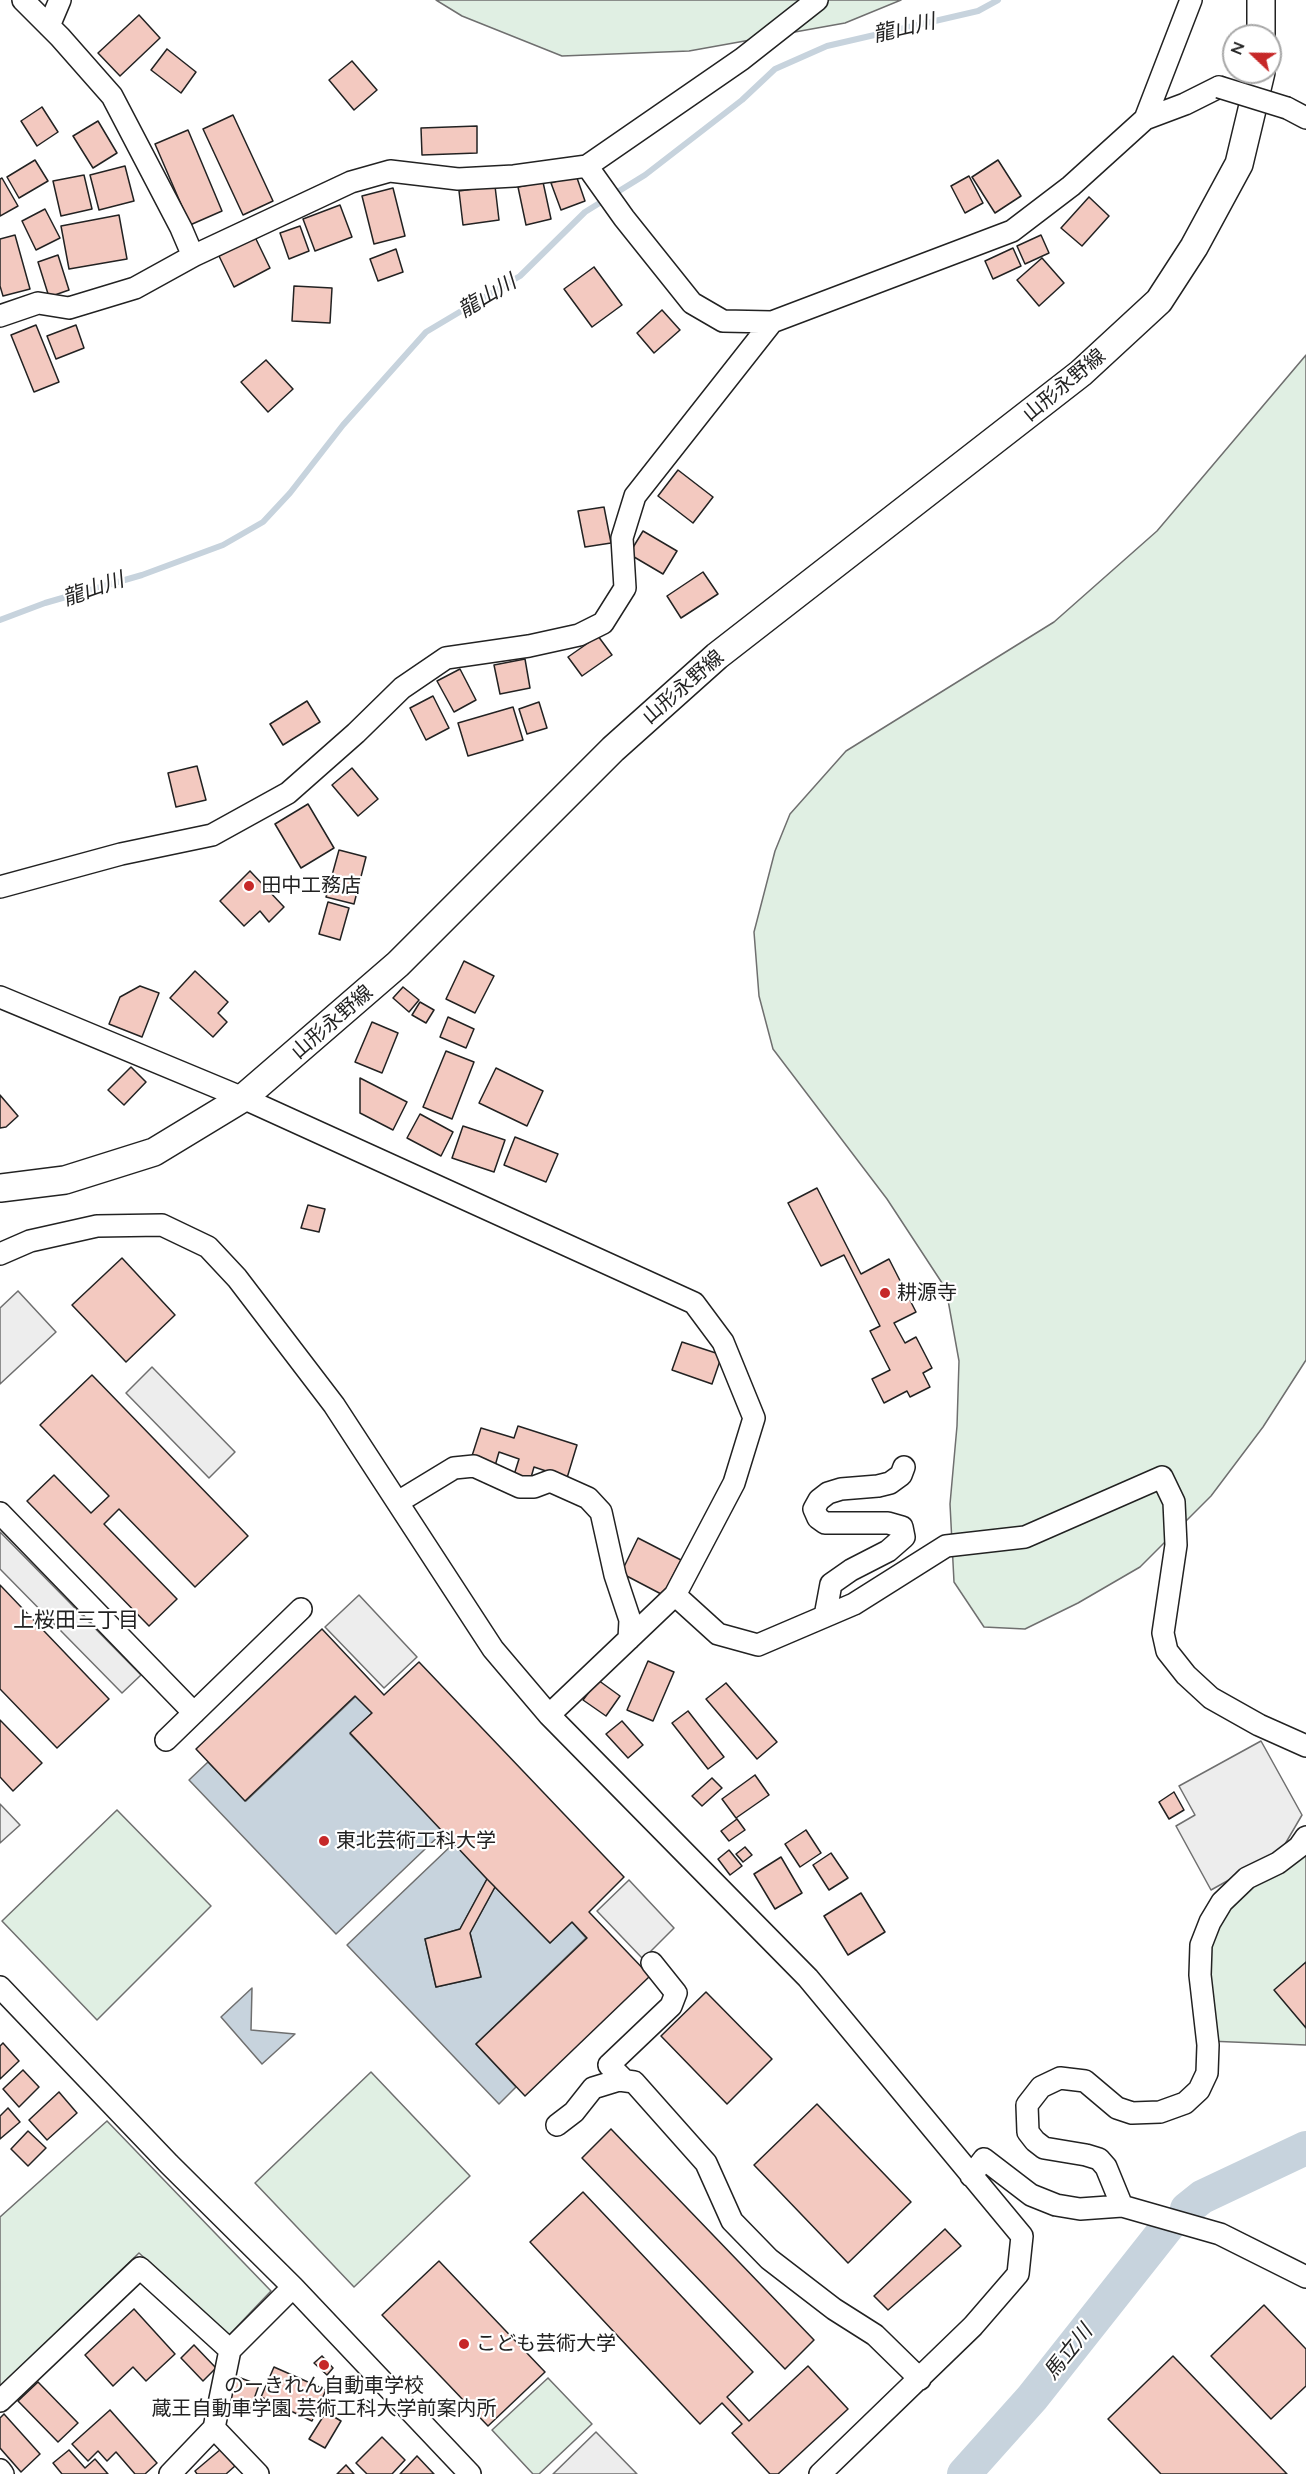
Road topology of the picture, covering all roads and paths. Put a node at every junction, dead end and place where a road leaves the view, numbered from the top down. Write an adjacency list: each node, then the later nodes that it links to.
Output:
1 (23, 0): 7 (street)
2 (60, 0): 7 (street)
3 (817, 0): 11 (street)
4 (1191, 0): 9 (street)
5 (1262, 0): 6 (main road)
6 (1261, 24)
7 (49, 26): 12 (street)
8 (1258, 84): 17 (main road, 山形永野線)
9 (1145, 118): 10 (street, bridge); 14 (street)
10 (1306, 118)
11 (587, 166): 12 (street); 14 (street)
12 (193, 256): 13 (street)
13 (0, 316)
14 (772, 322): 15 (street)
15 (0, 887)
16 (0, 997): 17 (street)
17 (243, 1098): 18 (main road, 山形永野線); 23 (street)
18 (0, 1188)
19 (0, 1254): 21 (street)
20 (904, 1467): 25 (street)
21 (398, 1502): 26 (street); 28 (street)
22 (0, 1513): 27 (street)
23 (675, 1595): 25 (street); 26 (street)
24 (300, 1609): 27 (street)
25 (825, 1616): 30 (street)
26 (629, 1639): 28 (street)
27 (194, 1713): 29 (street)
28 (549, 1715): 36 (street)
29 (166, 1740)
30 (1306, 1746)
31 (1306, 1837): 37 (street)
32 (652, 1963): 34 (street)
33 (0, 1987): 39 (street)
34 (624, 2080): 35 (street); 41 (street)
35 (557, 2126)
36 (971, 2176): 37 (street); 41 (street)
37 (1122, 2206): 38 (street)
38 (1306, 2277)
39 (293, 2287): 40 (street); 48 (street)
40 (231, 2350): 42 (street); 43 (street)
41 (920, 2379): 49 (street)
42 (0, 2402)
43 (214, 2428): 46 (street); 47 (street)
44 (0, 2470): 45 (street)
45 (3, 2474)
46 (170, 2474)
47 (258, 2474)
48 (470, 2474)
49 (820, 2474)

